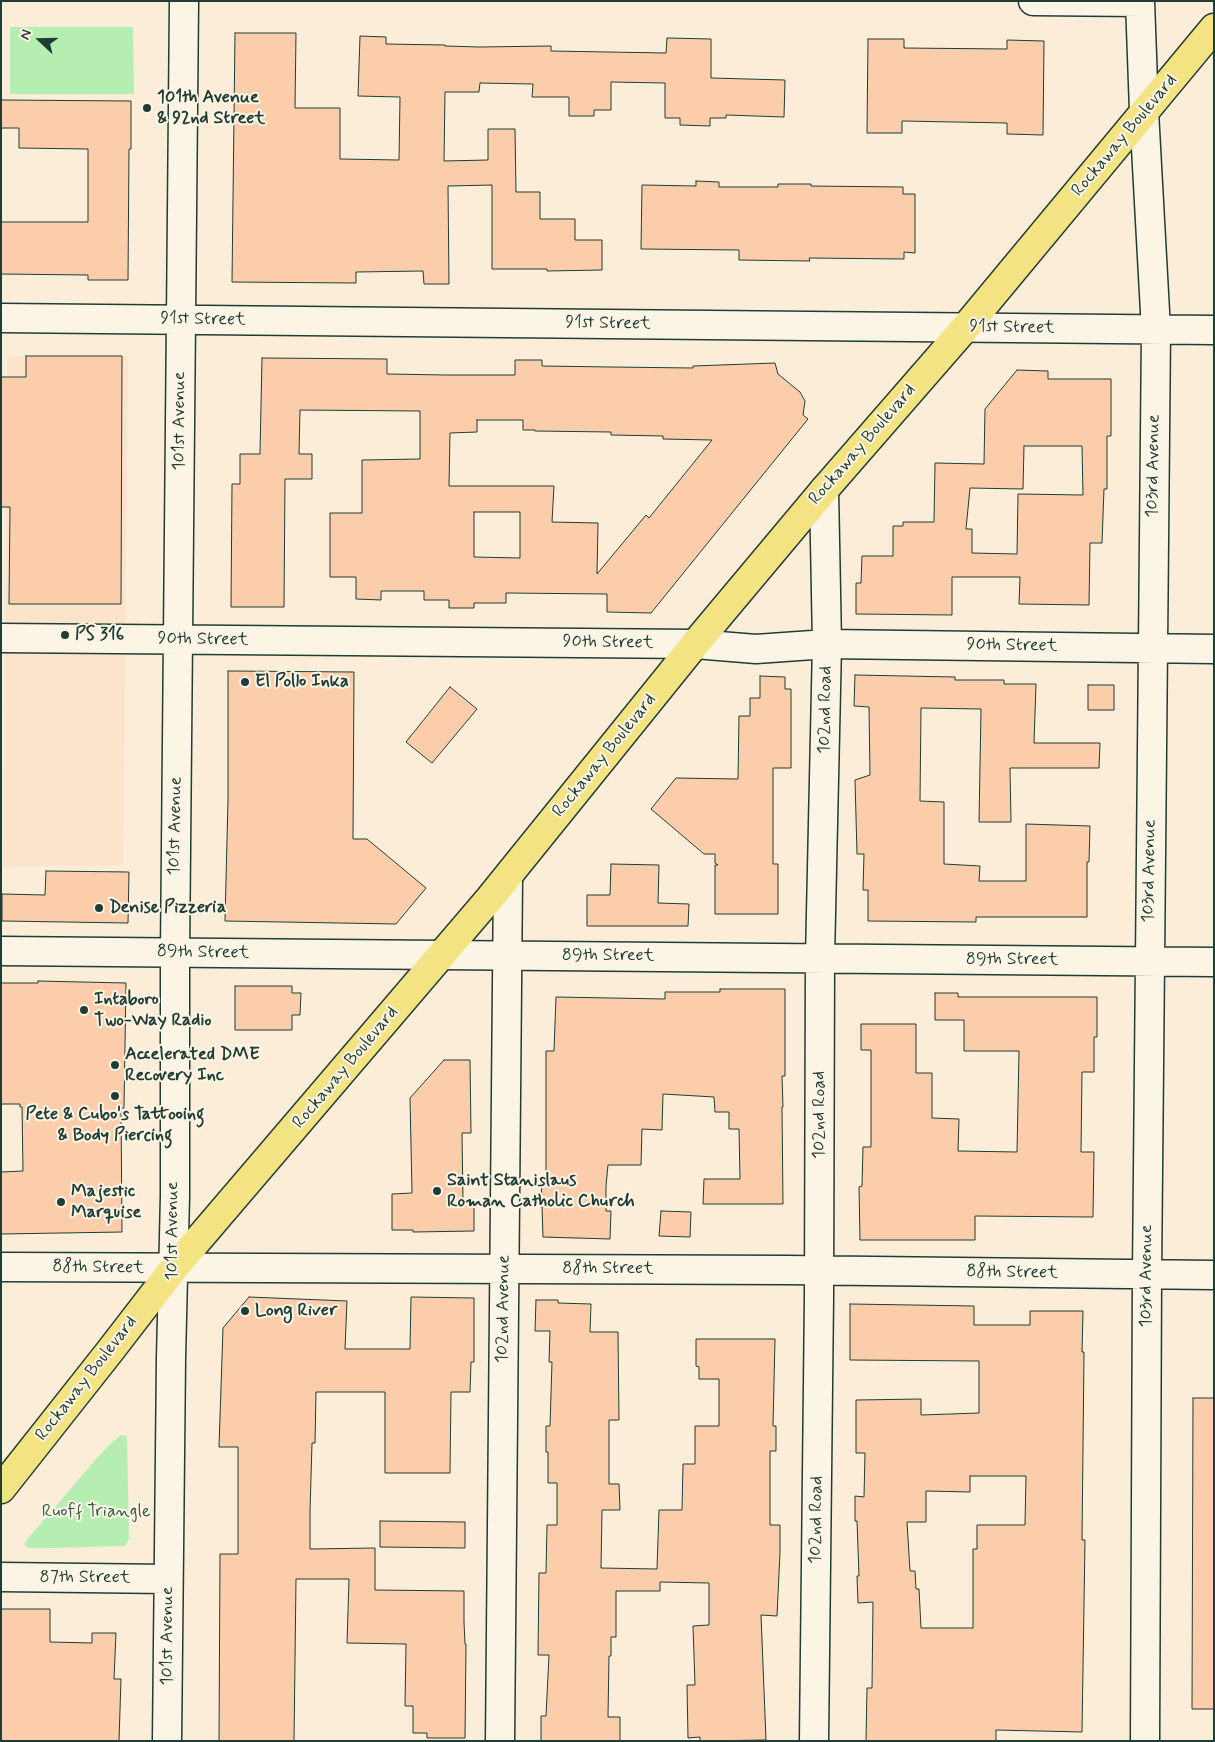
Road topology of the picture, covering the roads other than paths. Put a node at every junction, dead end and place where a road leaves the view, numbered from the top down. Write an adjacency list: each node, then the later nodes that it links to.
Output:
1 (184, 1): 7 (street, 101st Avenue)
2 (1033, 1): 3 (street)
3 (1140, 2): 5 (street, 103rd Avenue)
4 (1214, 28): 5 (main road, Rockaway Boulevard)
5 (1144, 112): 8 (main road, Rockaway Boulevard); 9 (street, 103rd Avenue)
6 (1, 318): 7 (street, 91st Street)
7 (180, 320): 8 (street, 91st Street); 13 (street, 101st Avenue)
8 (965, 328): 9 (street, 91st Street); 11 (main road, Rockaway Boulevard)
9 (1156, 330): 10 (street, 91st Street); 16 (street, 103rd Avenue)
10 (1214, 330)
11 (824, 490): 14 (main road, Rockaway Boulevard); 15 (street, 102nd Road)
12 (1, 638): 13 (street, 90th Street)
13 (178, 639): 14 (street, 90th Street); 20 (street, 101st Avenue)
14 (695, 644): 15 (street, 90th Street); 18 (main road, Rockaway Boulevard)
15 (827, 644): 16 (street, 90th Street); 23 (street, 102nd Road)
16 (1153, 648): 17 (street, 90th Street); 24 (street, 103rd Avenue)
17 (1214, 649)
18 (508, 877): 21 (main road, Rockaway Boulevard); 22 (street, 102nd Avenue)
19 (1, 951): 20 (street, 89th Street)
20 (175, 952): 21 (street, 89th Street); 27 (street, 101st Avenue)
21 (442, 955): 22 (street, 89th Street); 27 (main road, Rockaway Boulevard)
22 (507, 955): 23 (street, 89th Street); 28 (street, 102nd Avenue)
23 (820, 958): 24 (street, 89th Street); 29 (street, 102nd Road)
24 (1149, 962): 25 (street, 89th Street); 30 (street, 103rd Avenue)
25 (1214, 962)
26 (1, 1266): 27 (street, 88th Street)
27 (174, 1268): 28 (street, 88th Street); 32 (main road, Rockaway Boulevard); 34 (street, 101st Avenue)
28 (505, 1269): 29 (street, 88th Street); 36 (street, 102nd Avenue)
29 (820, 1270): 30 (street, 88th Street); 37 (street, 102nd Road)
30 (1146, 1274): 31 (street, 88th Street); 38 (street, 103rd Avenue)
31 (1214, 1275)
32 (1, 1489)
33 (1, 1577): 34 (street, 87th Street)
34 (168, 1579): 35 (street, 101st Avenue)
35 (168, 1741)
36 (500, 1741)
37 (814, 1741)
38 (1145, 1741)

